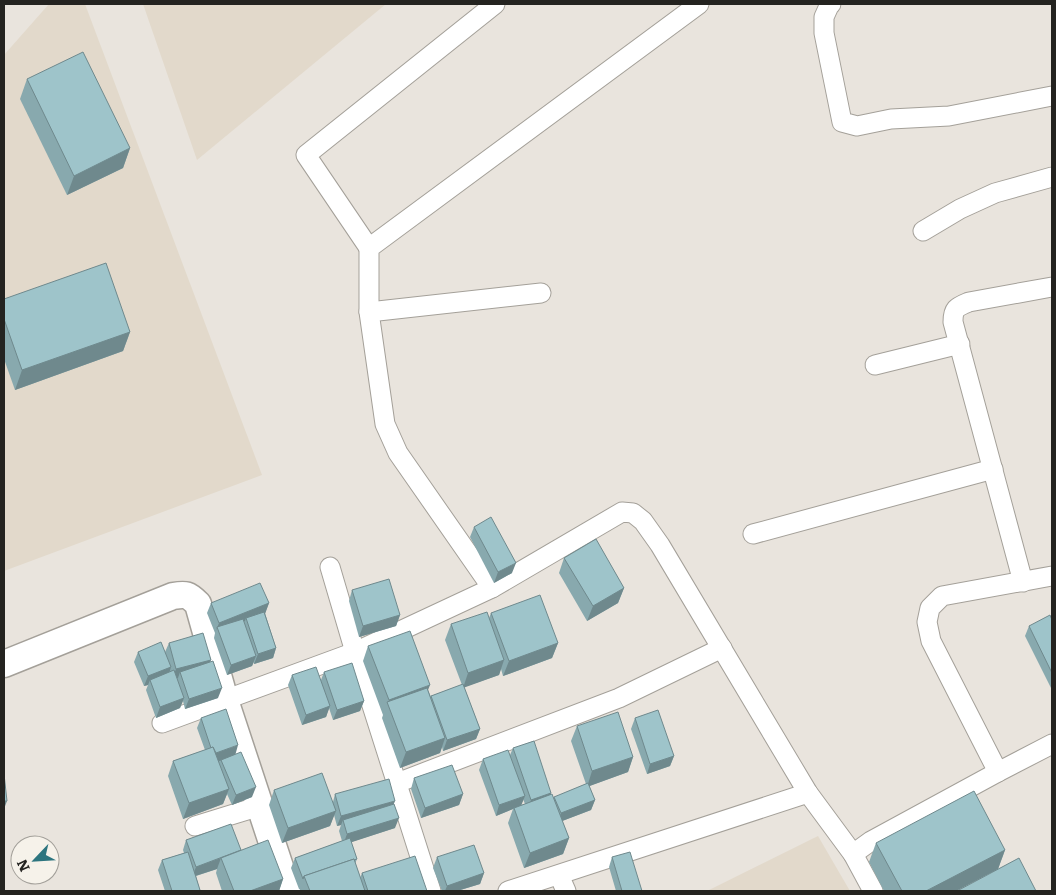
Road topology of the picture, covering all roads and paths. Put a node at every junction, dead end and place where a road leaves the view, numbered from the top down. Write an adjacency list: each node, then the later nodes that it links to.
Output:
1 (495, 4): 7 (street)
2 (699, 4): 7 (street)
3 (831, 4): 4 (street)
4 (1052, 96)
5 (1052, 177): 6 (street)
6 (923, 231)
7 (369, 248): 10 (street)
8 (1052, 287): 11 (street)
9 (541, 293): 10 (street)
10 (369, 312): 18 (street)
11 (960, 344): 12 (street); 13 (street)
12 (875, 365)
13 (993, 469): 14 (street); 17 (street)
14 (753, 534)
15 (330, 568): 20 (street)
16 (1052, 576): 17 (street)
17 (1023, 582): 25 (street)
18 (492, 588): 19 (street); 20 (street)
19 (722, 648): 26 (street); 27 (street)
20 (355, 652): 22 (street); 26 (street)
21 (4, 664): 22 (street)
22 (225, 700): 23 (street); 28 (street)
23 (162, 723)
24 (1052, 744): 25 (street)
25 (998, 772): 30 (street)
26 (397, 783): 33 (street)
27 (808, 793): 30 (street); 31 (street)
28 (260, 806): 29 (street); 32 (street)
29 (195, 826)
30 (853, 854): 35 (street)
31 (563, 883): 34 (street)
32 (288, 891)
33 (430, 891)
34 (508, 891)
35 (873, 891)

